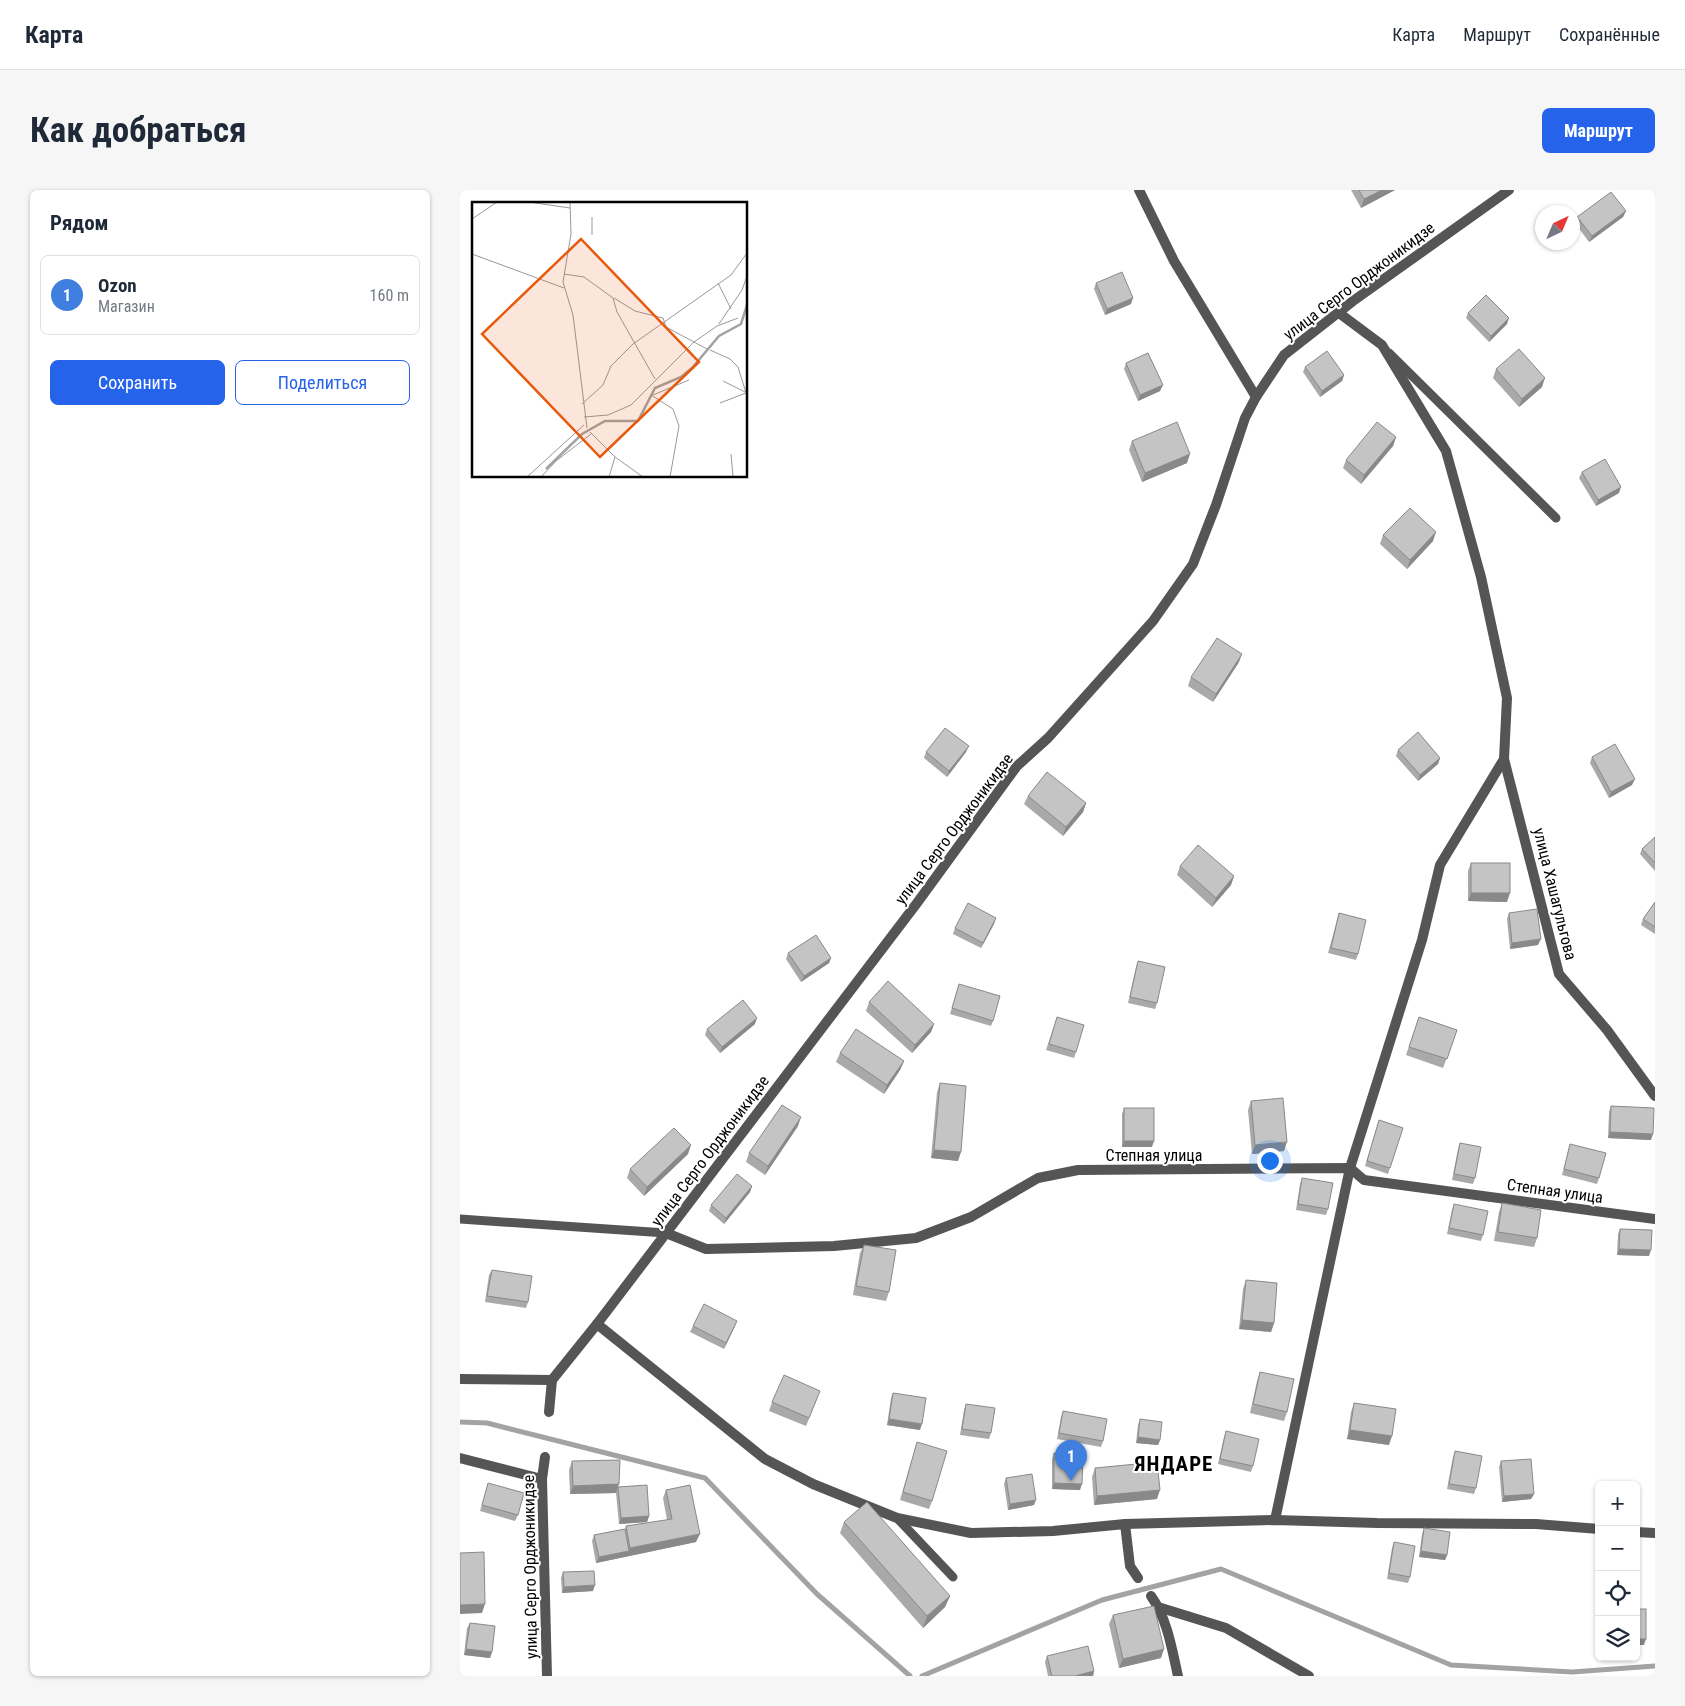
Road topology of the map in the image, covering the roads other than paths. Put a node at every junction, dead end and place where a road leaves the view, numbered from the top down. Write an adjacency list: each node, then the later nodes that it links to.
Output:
1 (1139, 190): 5 (street)
2 (1509, 190): 3 (street, улица Серго Орджоникидзе)
3 (1339, 313): 4 (street); 5 (street, улица Серго Орджоникидзе)
4 (1382, 345): 6 (lane); 7 (street)
5 (1256, 397): 12 (street, улица Серго Орджоникидзе)
6 (1556, 518)
7 (1504, 758): 8 (street, улица Хашагульгова); 9 (street)
8 (1655, 1096)
9 (1350, 1168): 11 (street, Степная улица); 12 (street, Степная улица); 21 (street)
10 (460, 1219): 12 (lane)
11 (1655, 1219)
12 (666, 1234): 13 (street, улица Серго Орджоникидзе)
13 (597, 1324): 15 (street, улица Серго Орджоникидзе); 20 (street)
14 (460, 1378): 15 (street)
15 (552, 1380): 16 (street)
16 (549, 1412)
17 (544, 1457): 19 (street, улица Серго Орджоникидзе)
18 (460, 1458): 19 (street)
19 (542, 1479): 30 (street, улица Серго Орджоникидзе)
20 (896, 1518): 22 (street); 26 (lane)
21 (1274, 1520): 22 (street); 23 (street)
22 (1125, 1524): 27 (street)
23 (1595, 1529)
24 (1640, 1532): 25 (street)
25 (1655, 1533)
26 (953, 1577)
27 (1138, 1578)
28 (1151, 1596): 29 (street)
29 (1158, 1607): 31 (street); 32 (street)
30 (547, 1676)
31 (1178, 1676)
32 (1309, 1676)

